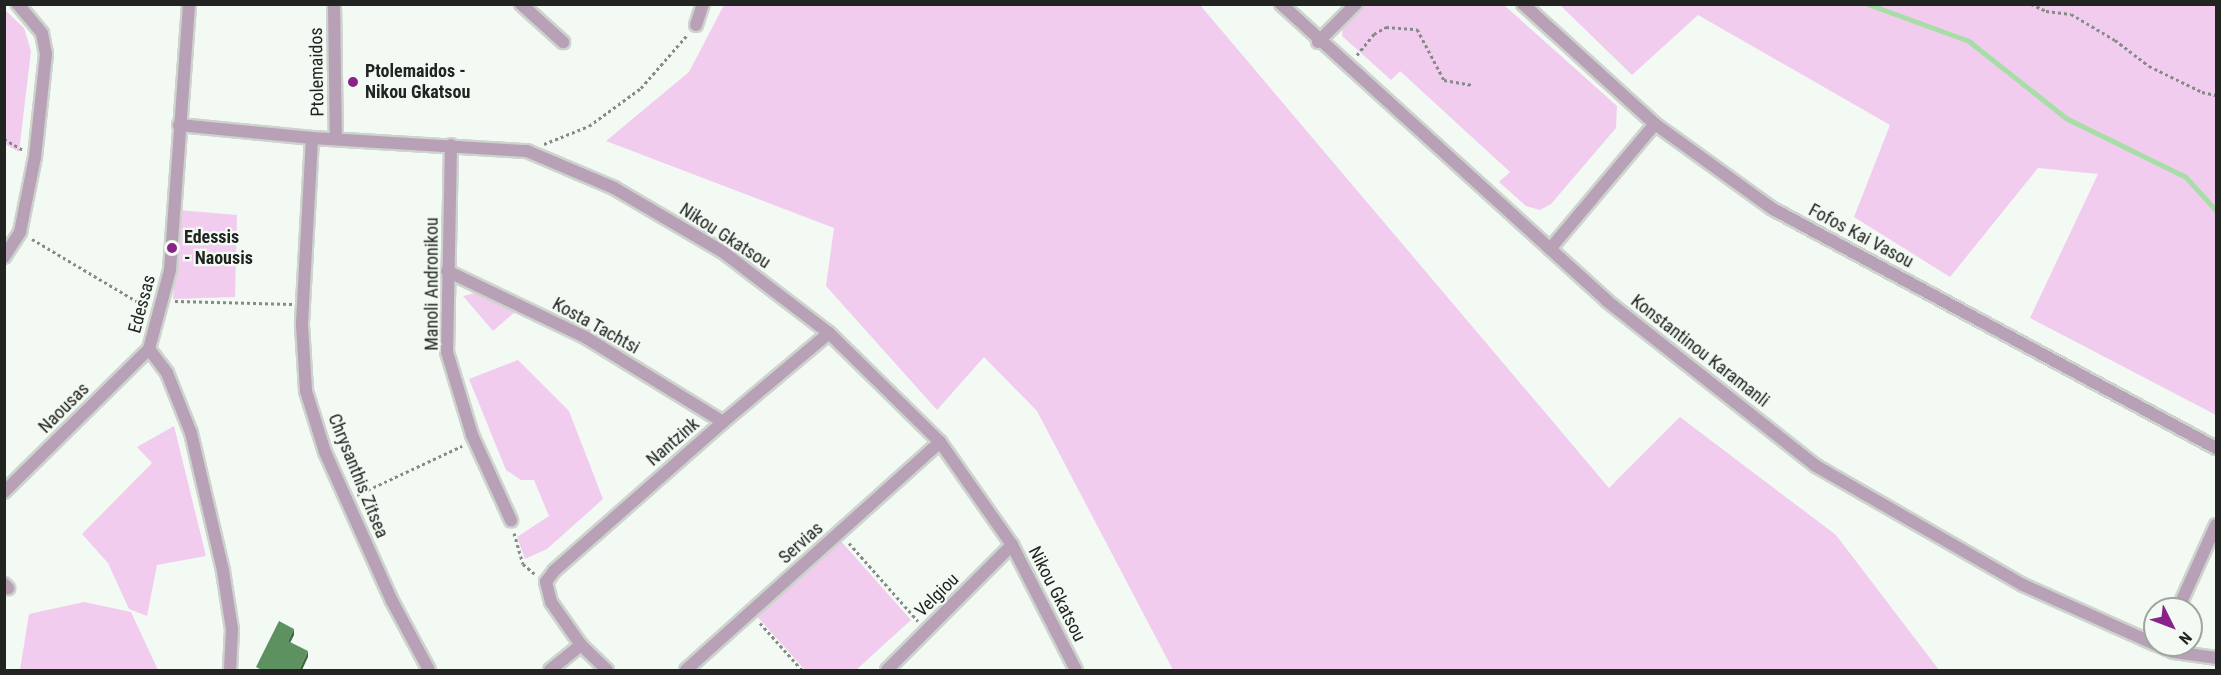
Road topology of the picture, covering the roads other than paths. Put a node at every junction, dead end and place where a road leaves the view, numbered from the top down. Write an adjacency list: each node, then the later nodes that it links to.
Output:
1 (18, 4): 18 (street)
2 (189, 4): 13 (street, Edessas)
3 (334, 4): 15 (street, Ptolemaidos)
4 (521, 4): 10 (street)
5 (703, 4): 9 (street)
6 (1281, 4): 11 (street, Konstantinou Karamanli)
7 (1356, 4): 11 (street)
8 (1523, 4): 12 (street, Fofos Kai Vasou)
9 (696, 25)
10 (563, 42)
11 (1318, 42): 17 (street, Konstantinou Karamanli)
12 (1656, 124): 17 (street); 24 (street, Fofos Kai Vasou)
13 (179, 125): 14 (street, Nikou Gkatsou); 21 (street, Edessas)
14 (312, 138): 15 (street, Nikou Gkatsou); 33 (street, Chrysanthis Zitsea)
15 (336, 139): 16 (street, Nikou Gkatsou)
16 (451, 145): 19 (street, Manoli Andronikou); 20 (street, Nikou Gkatsou)
17 (1550, 249): 30 (street, Konstantinou Karamanli)
18 (4, 257)
19 (447, 272): 22 (street, Kosta Tachtsi); 26 (street, Manoli Andronikou)
20 (829, 333): 22 (street, Nantzink); 23 (street, Nikou Gkatsou)
21 (149, 349): 25 (street, Naousas); 32 (street, Edessas)
22 (723, 422): 31 (street, Nantzink)
23 (940, 442): 28 (street, Nikou Gkatsou); 36 (street, Servias)
24 (2217, 448)
25 (4, 492)
26 (511, 520)
27 (2217, 525): 29 (street)
28 (1012, 545): 37 (street, Velgiou); 38 (street, Nikou Gkatsou)
29 (2184, 597)
30 (2143, 638)
31 (581, 645): 34 (street); 35 (street)
32 (230, 670)
33 (429, 670)
34 (550, 670)
35 (607, 670)
36 (686, 670)
37 (887, 670)
38 (1076, 670)

